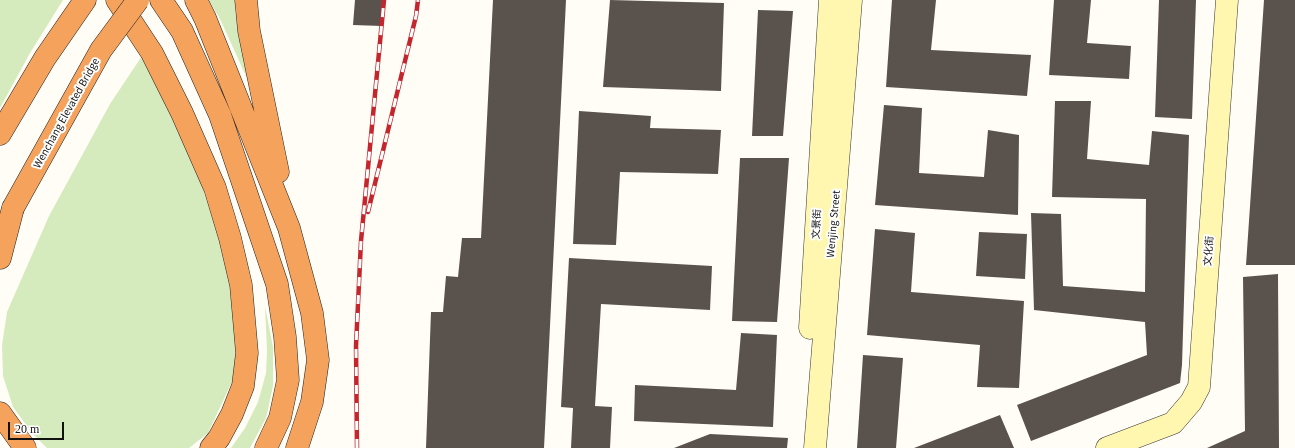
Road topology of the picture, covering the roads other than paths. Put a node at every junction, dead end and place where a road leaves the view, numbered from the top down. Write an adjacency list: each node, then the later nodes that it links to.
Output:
1 (85, 0): 10 (highway)
2 (117, 0): 17 (highway)
3 (138, 0): 11 (highway, Wenchang Elevated Bridge, bridge)
4 (160, 0): 18 (highway)
5 (196, 0): 13 (highway)
6 (246, 0): 13 (highway)
7 (830, 0): 20 (main road, 文景街)
8 (851, 0): 21 (main road, Wenjing Street)
9 (1227, 0): 22 (main road, 文化街)
10 (0, 134)
11 (13, 208): 12 (highway, Wenchang Elevated Bridge); 14 (highway)
12 (0, 228)
13 (289, 228): 19 (highway)
14 (0, 258)
15 (0, 412): 16 (highway)
16 (25, 448)
17 (211, 448)
18 (266, 448)
19 (298, 448)
20 (800, 448)
21 (815, 448)
22 (1107, 448)

